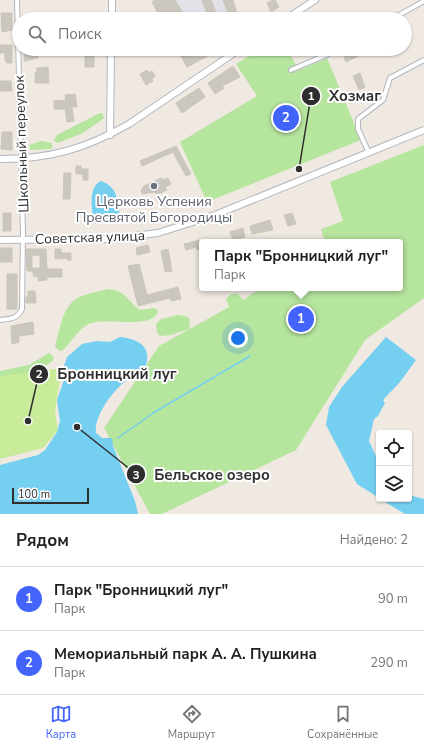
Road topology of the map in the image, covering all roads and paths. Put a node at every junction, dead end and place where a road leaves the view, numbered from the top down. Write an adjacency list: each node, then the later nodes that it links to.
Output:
1 (17, 0): 5 (street, Школьный переулок)
2 (112, 0): 6 (main road)
3 (315, 0): 7 (main road)
4 (424, 1): 8 (street)
5 (17, 12)
6 (112, 12)
7 (297, 12)
8 (404, 12)
9 (19, 56): 19 (street, Школьный переулок)
10 (111, 56): 16 (main road)
11 (230, 56): 16 (main road)
12 (324, 56): 14 (street)
13 (424, 60): 17 (street)
14 (291, 70)
15 (424, 130): 17 (main road, Советская улица)
16 (110, 135): 19 (main road)
17 (369, 153): 21 (main road, Советская улица)
18 (0, 158): 19 (main road)
19 (22, 159): 21 (street, Школьный переулок)
20 (0, 240): 21 (main road, Советская улица)
21 (23, 240): 22 (street, Школьный переулок)
22 (0, 320)

